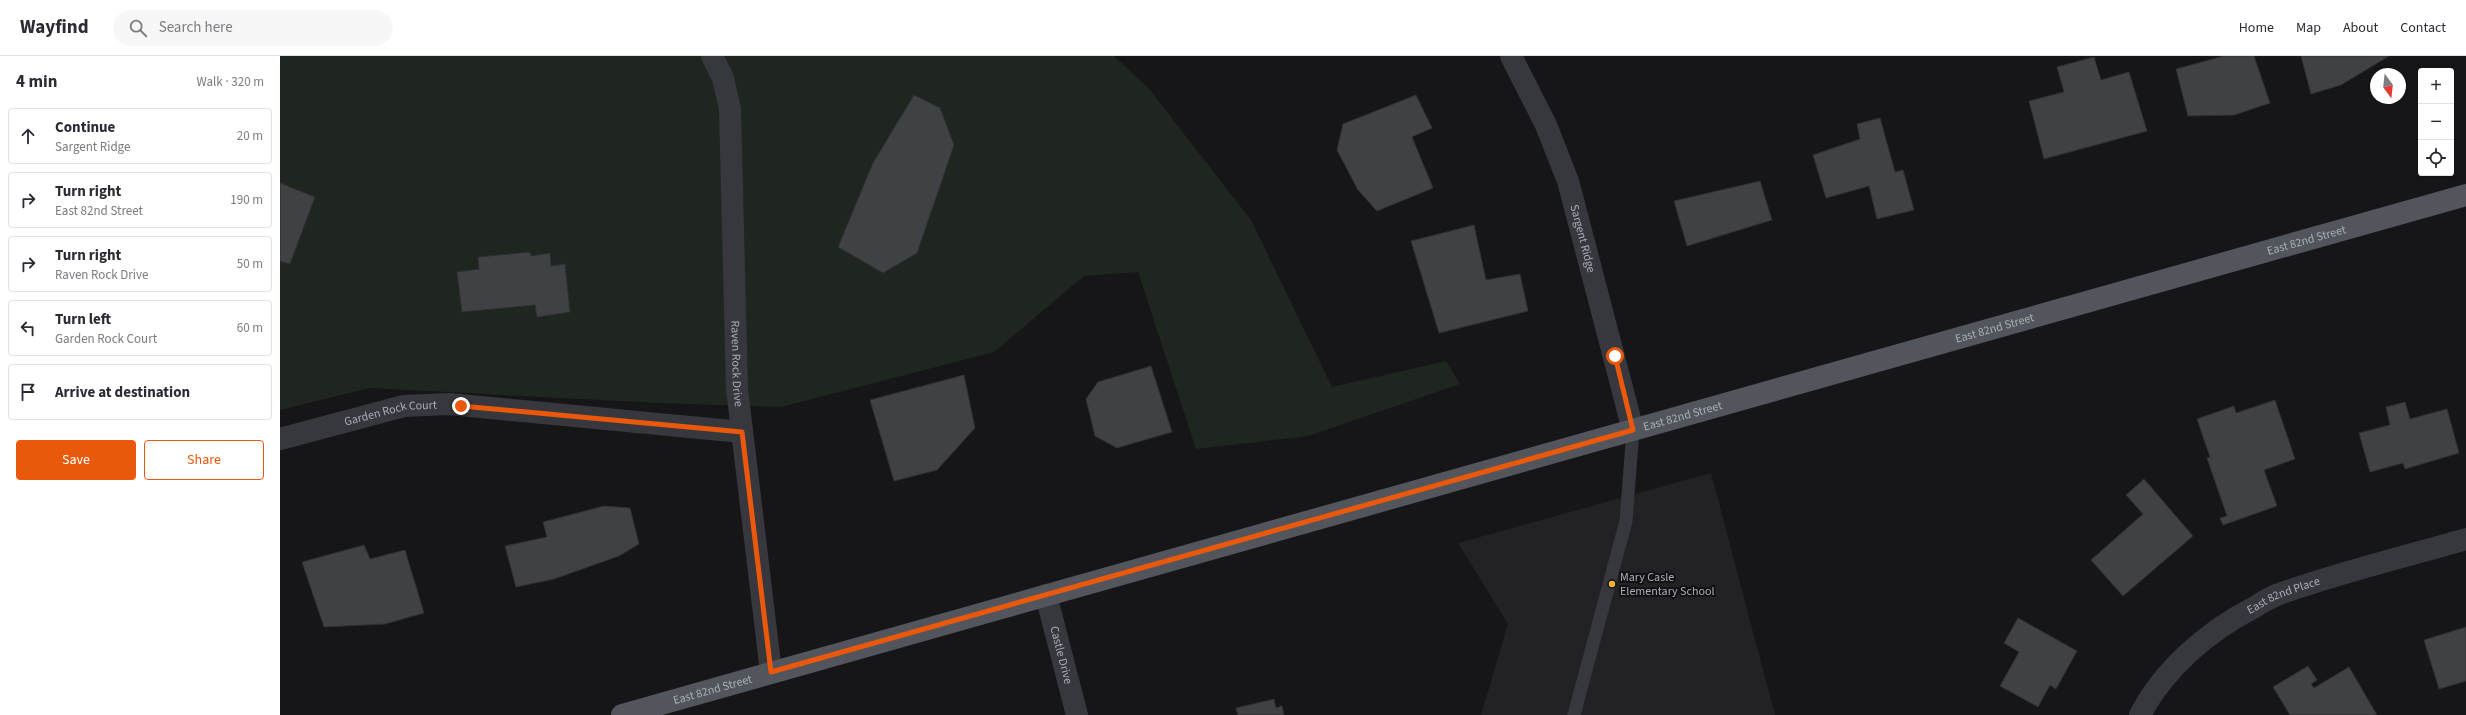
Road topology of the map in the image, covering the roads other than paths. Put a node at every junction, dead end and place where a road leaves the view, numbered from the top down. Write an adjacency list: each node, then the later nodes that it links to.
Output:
1 (712, 56): 5 (street, Raven Rock Drive)
2 (1511, 56): 4 (street, Sargent Ridge)
3 (2466, 196): 4 (main road, East 82nd Street)
4 (1633, 430): 8 (main road, East 82nd Street); 12 (lane)
5 (742, 432): 6 (street, Garden Rock Court); 9 (street, Raven Rock Drive)
6 (280, 439)
7 (2466, 539): 13 (street, East 82nd Place)
8 (1046, 595): 9 (main road, East 82nd Street); 11 (street, Castle Drive)
9 (771, 672): 10 (main road, East 82nd Street)
10 (622, 715)
11 (1077, 715)
12 (1574, 715)
13 (2140, 715)

